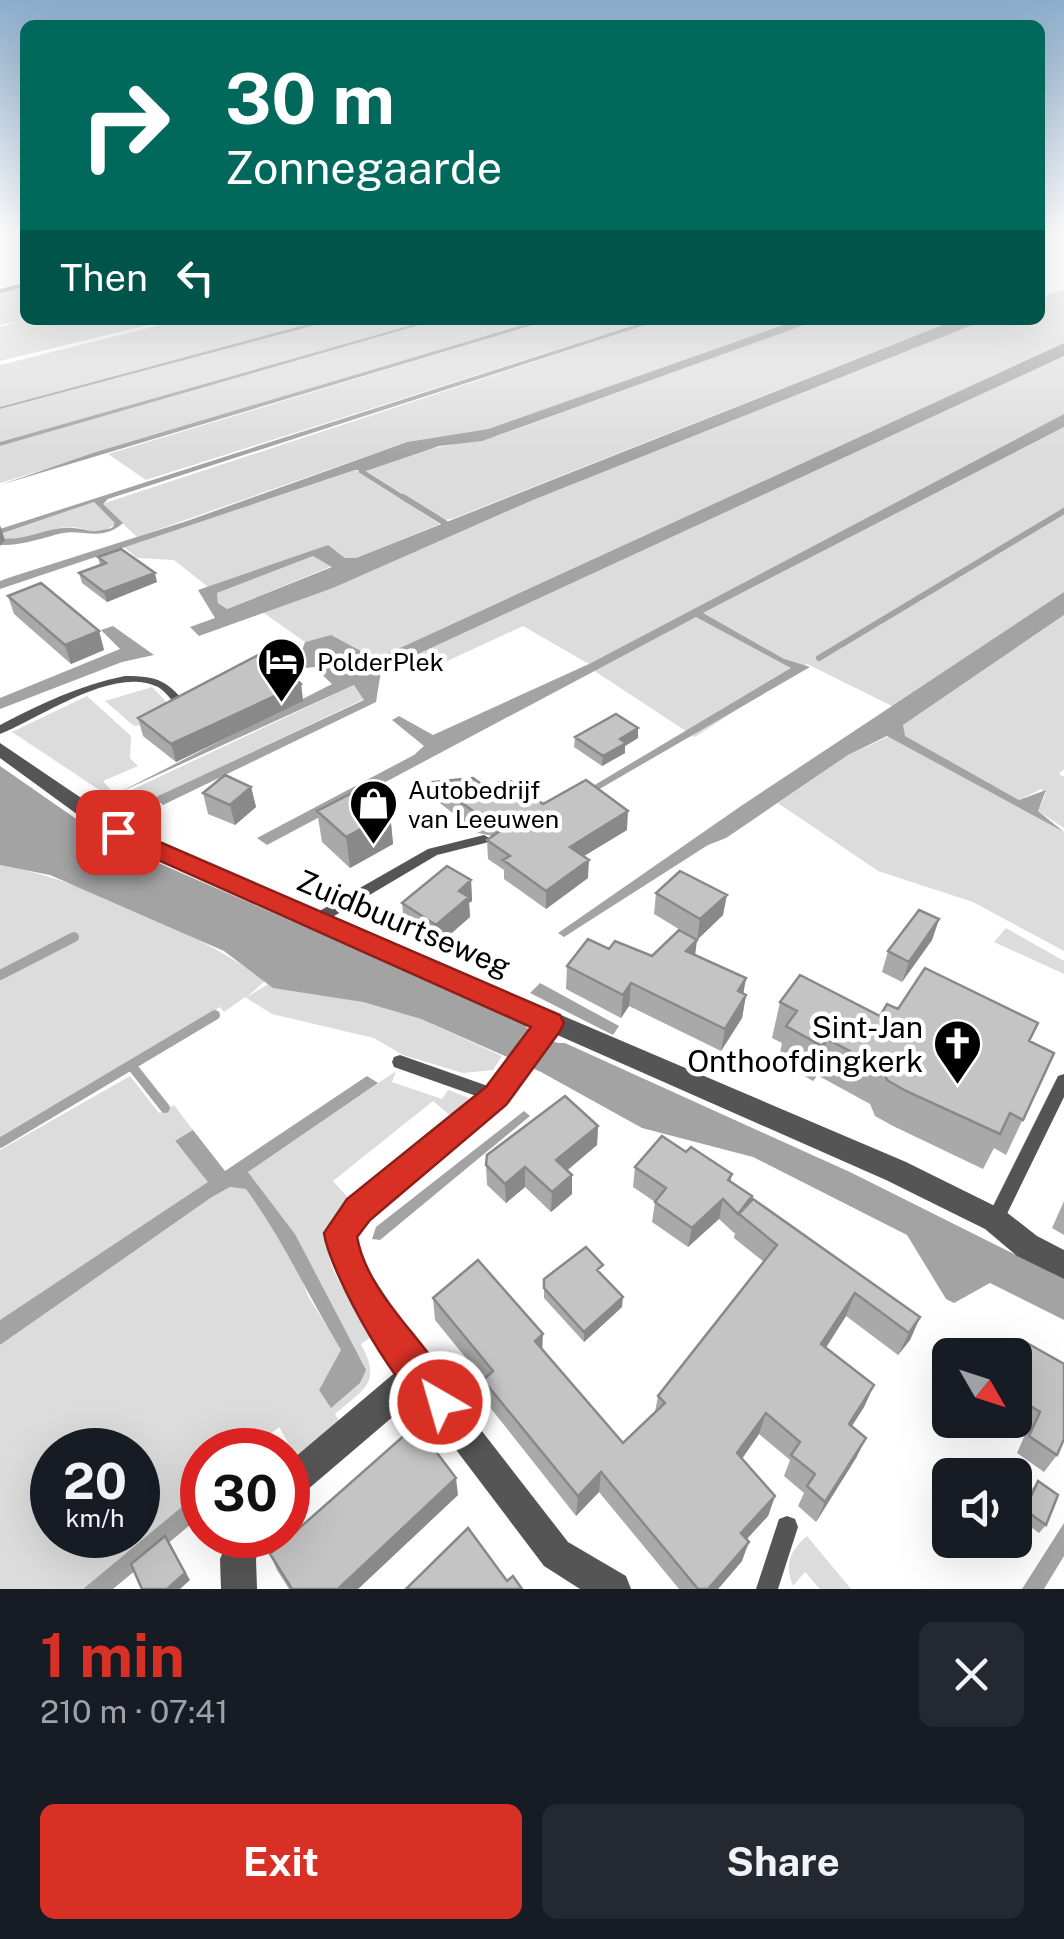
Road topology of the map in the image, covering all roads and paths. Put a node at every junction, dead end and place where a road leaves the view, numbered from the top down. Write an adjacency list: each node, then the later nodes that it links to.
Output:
1 (184, 708): 2 (lane)
2 (0, 730)
3 (0, 749): 5 (street, Zuidbuurtseweg)
4 (484, 838): 5 (lane)
5 (314, 921): 6 (street, Zuidbuurtseweg)
6 (546, 1028): 9 (street); 10 (street, Zuidbuurtseweg)
7 (400, 1062): 9 (lane)
8 (1064, 1081): 10 (lane)
9 (496, 1096): 12 (street)
10 (995, 1220): 11 (street, Zuidbuurtseweg)
11 (1064, 1265)
12 (418, 1374): 13 (street); 17 (street)
13 (310, 1465)
14 (787, 1527): 18 (lane)
15 (238, 1558): 16 (street)
16 (238, 1589)
17 (613, 1589)
18 (766, 1589)

